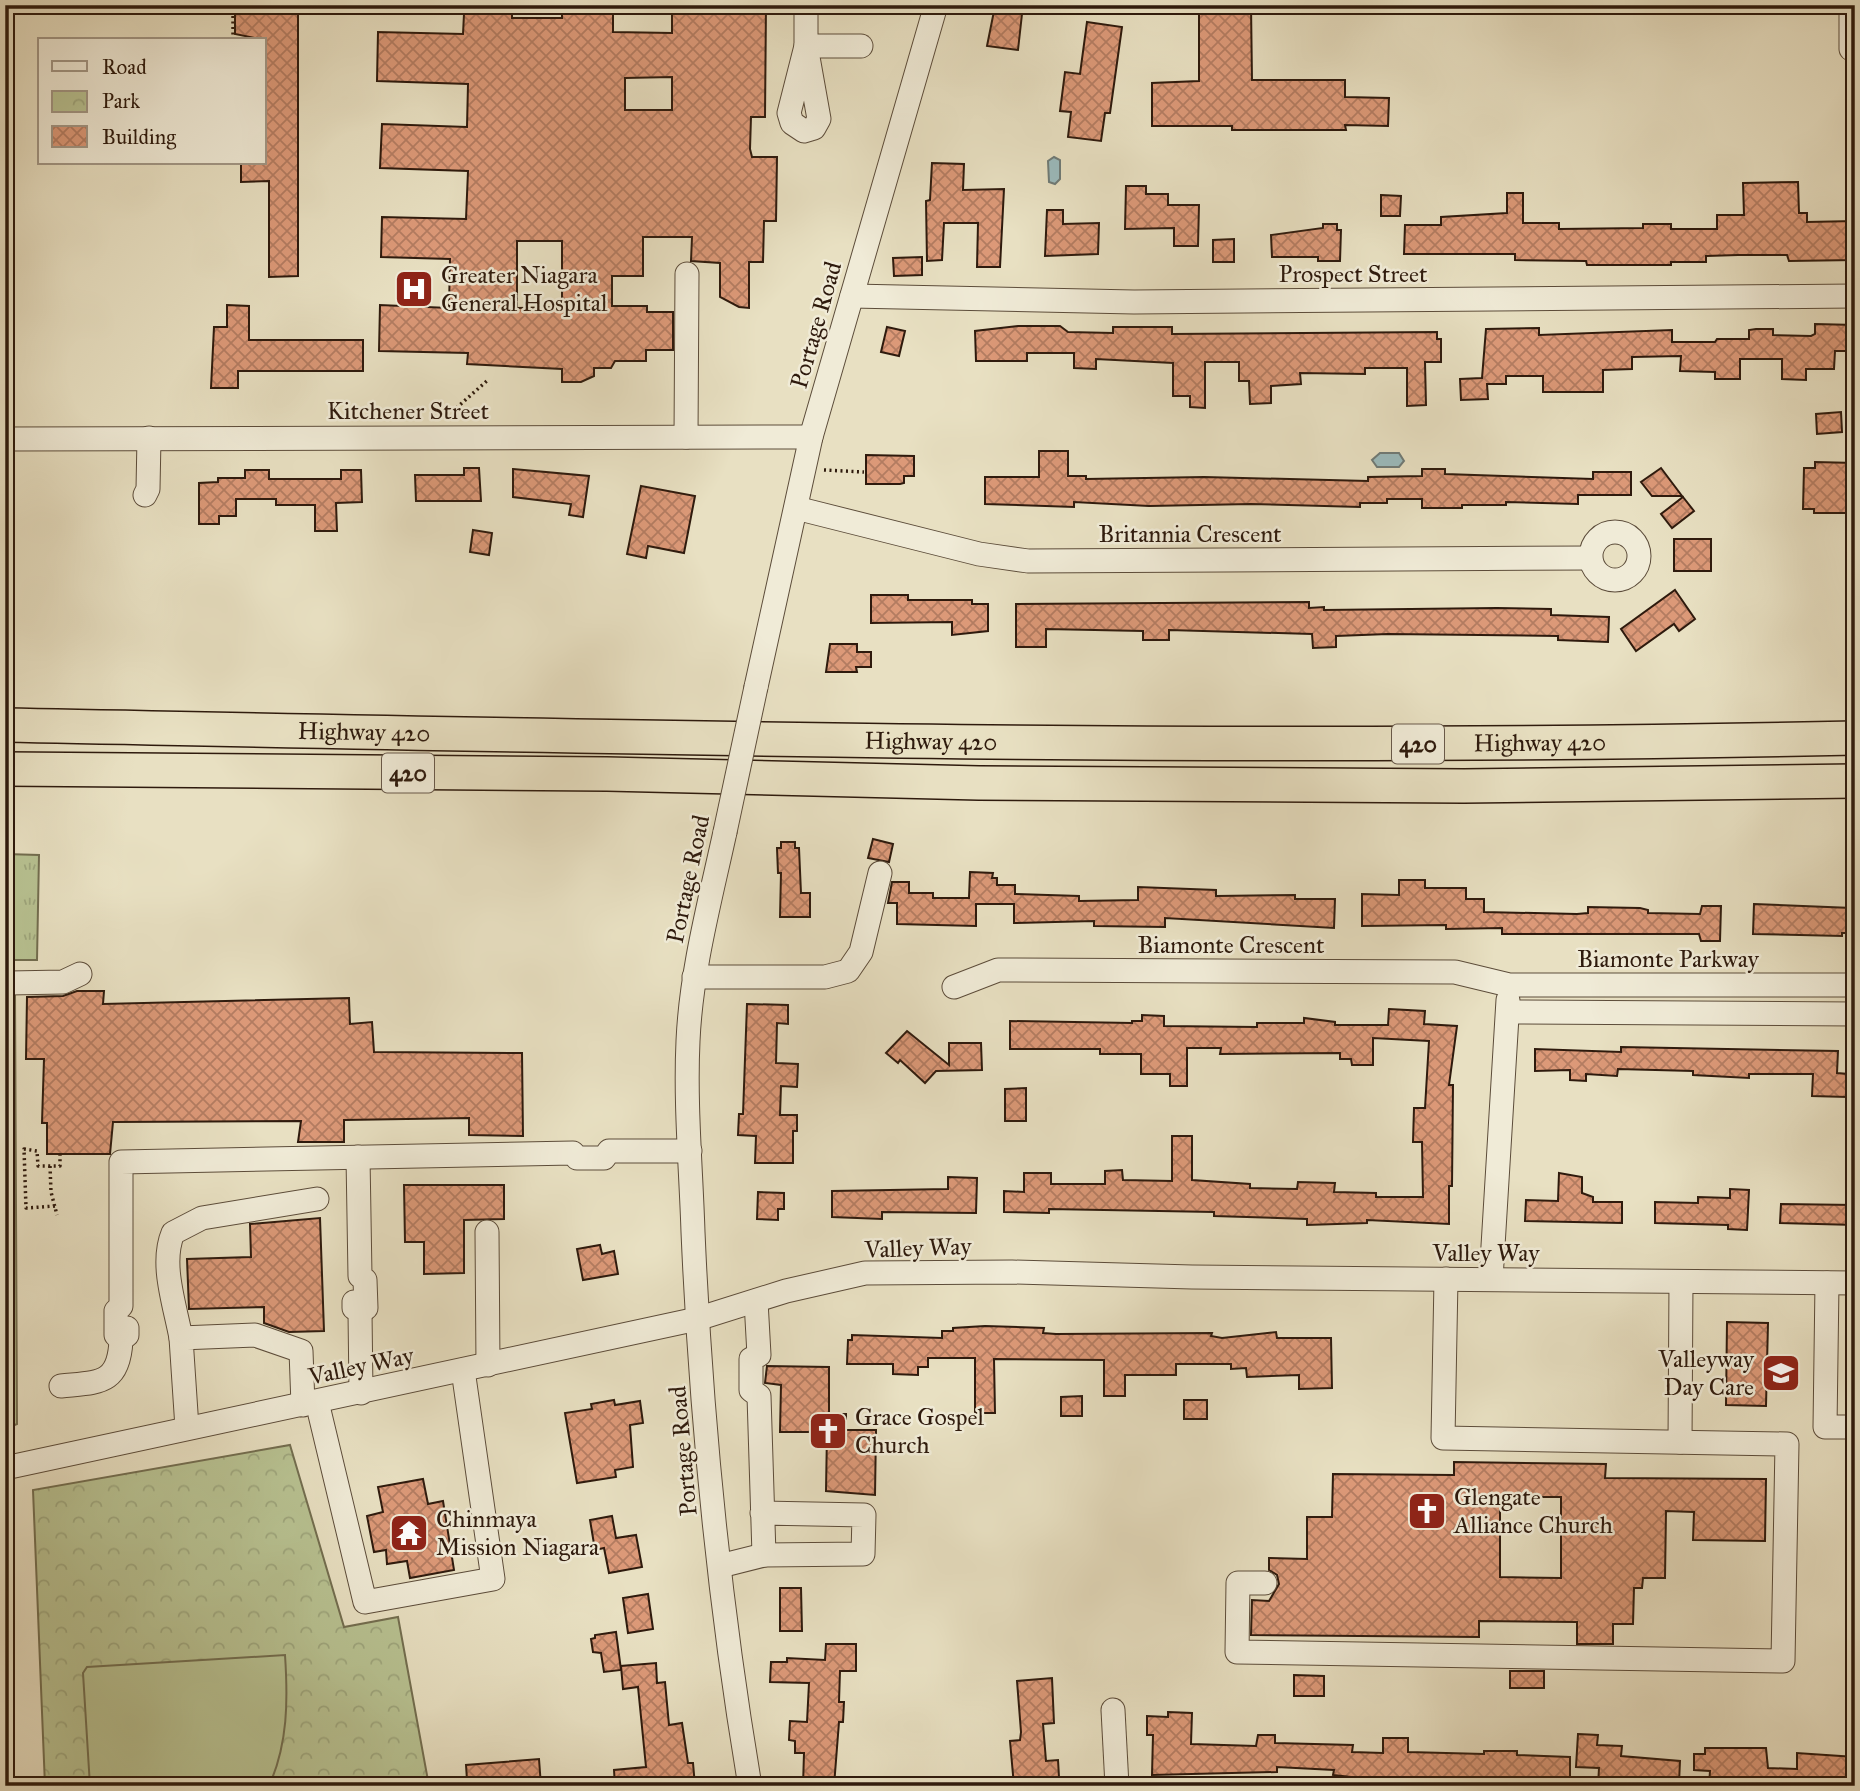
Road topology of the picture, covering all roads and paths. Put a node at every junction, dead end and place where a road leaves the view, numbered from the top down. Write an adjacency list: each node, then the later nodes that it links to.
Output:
1 (233, 5): 5 (path)
2 (806, 5): 6 (street)
3 (936, 5): 9 (street, Portage Road)
4 (1851, 5): 7 (street)
5 (233, 38)
6 (861, 46)
7 (1851, 49)
8 (687, 274): 12 (street)
9 (852, 296): 10 (street, Prospect Street); 15 (street, Portage Road)
10 (1855, 296)
11 (489, 379): 14 (path)
12 (686, 437): 14 (street, Kitchener Street); 15 (street, Kitchener Street)
13 (143, 438): 14 (street, Kitchener Street); 16 (street, Kitchener Street); 19 (street)
14 (429, 438)
15 (811, 438): 17 (street, Portage Road)
16 (5, 439)
17 (804, 469): 18 (path); 20 (street, Portage Road)
18 (864, 472)
19 (140, 495)
20 (796, 508): 21 (street, Britannia Crescent); 30 (street, Portage Road, bridge)
21 (1590, 558)
22 (5, 725): 23 (highway, Highway 420 / 420)
23 (1855, 738)
24 (5, 769): 25 (highway, Highway 420 / 420)
25 (79, 770): 26 (street); 27 (highway, Highway 420 / 420)
26 (5, 775)
27 (1855, 781)
28 (880, 873): 30 (street)
29 (76, 976): 31 (street)
30 (694, 977): 37 (street, Portage Road)
31 (5, 978)
32 (1509, 985): 33 (street, Biamonte Parkway); 34 (street, Biamonte Crescent); 35 (street)
33 (1855, 985)
34 (954, 987)
35 (1508, 1012): 36 (street); 46 (street)
36 (1855, 1014)
37 (690, 1151): 39 (street); 51 (street, Portage Road)
38 (60, 1154): 40 (path)
39 (358, 1157): 55 (street); 56 (street)
40 (50, 1166): 42 (path); 42 (path)
41 (317, 1199): 52 (street)
42 (55, 1206): 43 (path)
43 (57, 1215)
44 (487, 1232): 53 (street)
45 (1446, 1279): 46 (street, Valley Way); 50 (street, Valley Way); 60 (street)
46 (1491, 1279): 47 (street, Valley Way)
47 (1681, 1282): 48 (street, Valley Way); 60 (street)
48 (1826, 1283): 49 (street, Valley Way); 58 (street)
49 (1855, 1283)
50 (756, 1301): 51 (street, Valley Way); 62 (street)
51 (697, 1319): 53 (street, Valley Way); 64 (street, Portage Road)
52 (181, 1338): 57 (street); 59 (street)
53 (488, 1365): 54 (street, Valley Way)
54 (463, 1370): 56 (street, Valley Way); 57 (street)
55 (61, 1386)
56 (362, 1393): 57 (street, Valley Way)
57 (310, 1404): 59 (street, Valley Way)
58 (1855, 1427)
59 (187, 1429): 61 (street, Valley Way)
60 (1680, 1442): 65 (street)
61 (5, 1468)
62 (762, 1513): 63 (street); 63 (street)
63 (764, 1555): 64 (street)
64 (720, 1566): 67 (street, Portage Road)
65 (1265, 1583)
66 (1113, 1710): 68 (street)
67 (750, 1786)
68 (1117, 1786)

